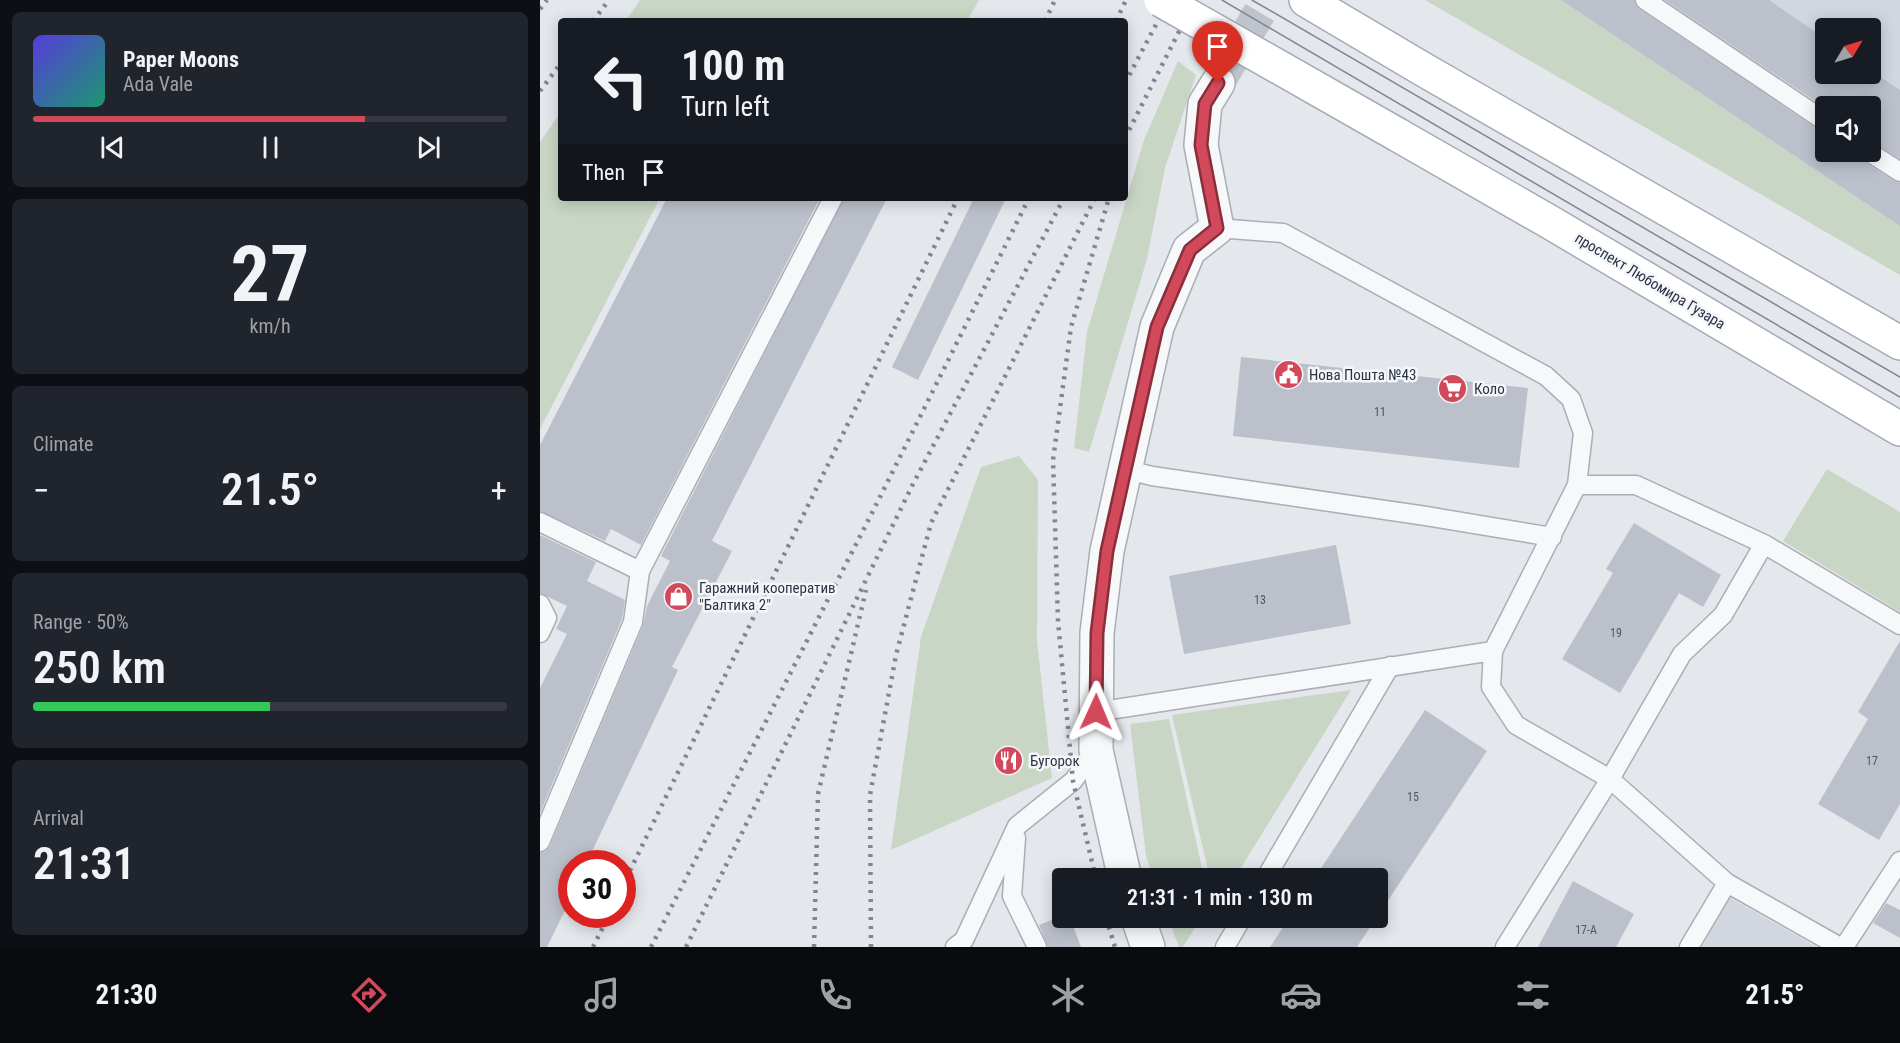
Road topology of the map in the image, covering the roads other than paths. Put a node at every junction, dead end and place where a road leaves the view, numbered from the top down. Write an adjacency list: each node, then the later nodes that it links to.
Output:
1 (1161, 0): 11 (main road, проспект Любомира Гузара, bridge)
2 (1306, 0): 10 (main road)
3 (1645, 0): 5 (lane)
4 (1218, 83): 9 (street)
5 (1815, 115)
6 (1881, 160): 7 (lane)
7 (1900, 172)
8 (831, 201): 17 (lane)
9 (1217, 228): 12 (street); 13 (lane)
10 (1900, 344)
11 (1900, 429)
12 (1124, 470): 15 (lane); 23 (street)
13 (1577, 484): 15 (lane); 16 (lane)
14 (540, 522): 17 (lane)
15 (1552, 537): 21 (lane)
16 (1764, 544): 19 (lane); 25 (lane)
17 (640, 571): 27 (lane)
18 (540, 604): 20 (lane)
19 (1900, 625)
20 (540, 633)
21 (1493, 651): 22 (lane); 25 (lane)
22 (1390, 666): 23 (lane); 30 (lane)
23 (1096, 712): 24 (street)
24 (1096, 750): 26 (lane); 29 (street)
25 (1610, 779): 31 (lane); 38 (lane)
26 (1017, 826): 34 (lane); 35 (lane)
27 (540, 842)
28 (1900, 861): 40 (lane)
29 (1123, 868)
30 (1271, 868)
31 (1727, 883): 39 (lane); 40 (lane)
32 (1141, 928): 36 (street)
33 (1236, 928): 37 (lane)
34 (955, 947)
35 (1037, 947)
36 (1148, 947)
37 (1225, 947)
38 (1505, 947)
39 (1689, 947)
40 (1842, 947)

